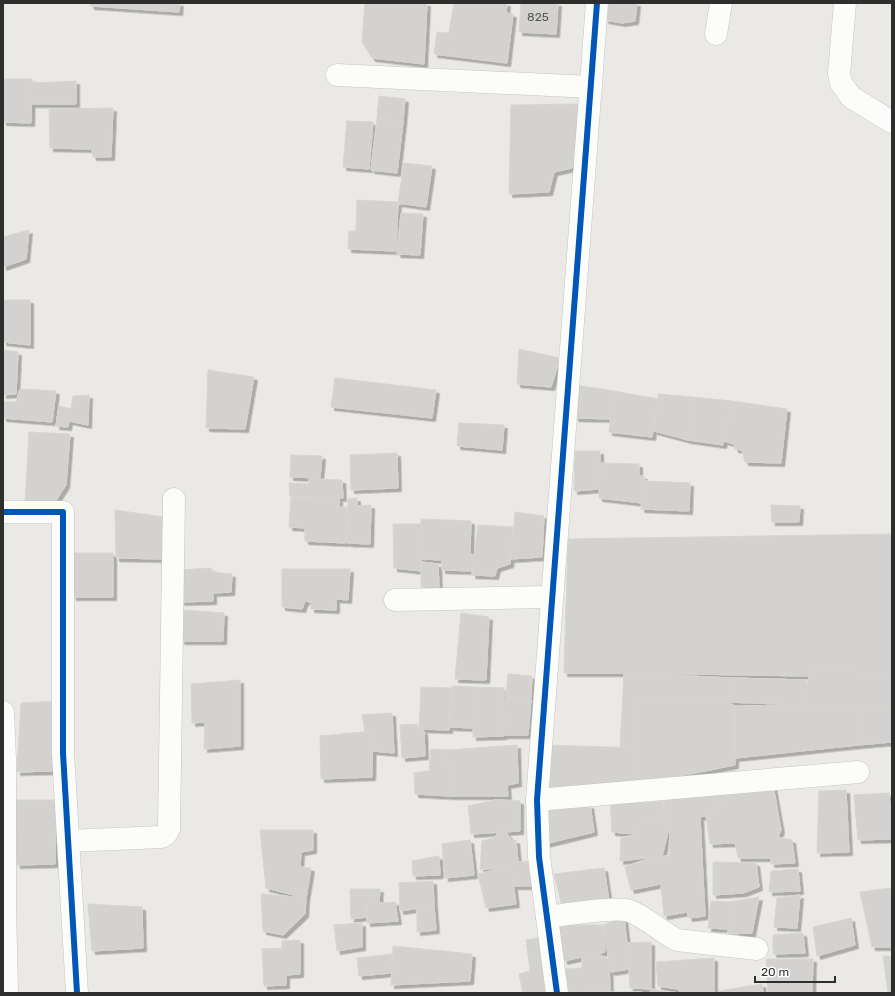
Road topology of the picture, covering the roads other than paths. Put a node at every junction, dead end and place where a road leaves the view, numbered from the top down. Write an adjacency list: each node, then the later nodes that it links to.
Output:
1 (597, 3): 6 (street)
2 (721, 3): 4 (street)
3 (845, 3): 7 (street)
4 (716, 34)
5 (336, 76): 6 (street)
6 (591, 87): 10 (street)
7 (892, 122)
8 (174, 499): 15 (street)
9 (3, 512): 15 (street)
10 (551, 597): 11 (street); 14 (street)
11 (395, 600)
12 (3, 712): 18 (street)
13 (858, 772): 14 (street)
14 (537, 800): 16 (street)
15 (68, 841): 19 (street)
16 (547, 917): 17 (street); 20 (street)
17 (757, 949)
18 (7, 993)
19 (78, 993)
20 (557, 993)

